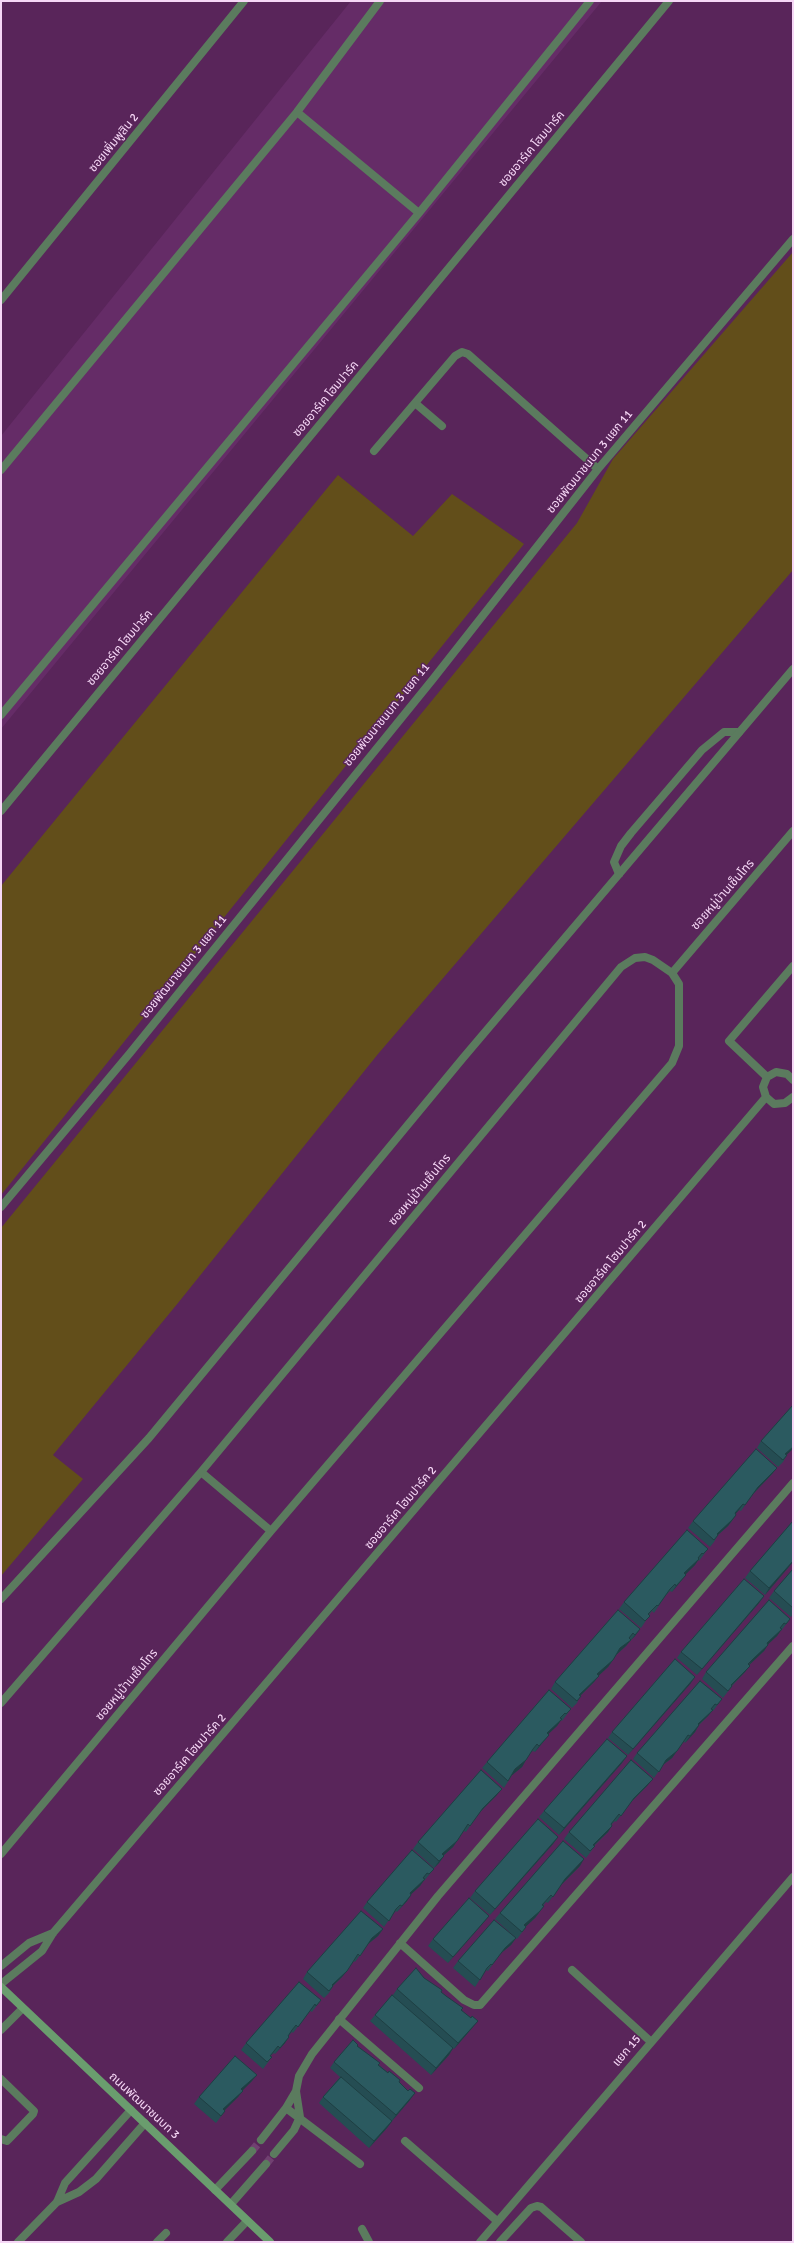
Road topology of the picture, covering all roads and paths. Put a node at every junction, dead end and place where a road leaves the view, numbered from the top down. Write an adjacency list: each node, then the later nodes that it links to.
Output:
1 (244, 1): 8 (street, ซอยเพิ่มพูสิน 2)
2 (380, 1): 5 (street)
3 (590, 1): 6 (street)
4 (669, 1): 17 (street, ซอยอาร์เค โฮมปาร์ค)
5 (297, 112): 6 (street); 13 (street)
6 (419, 213): 15 (street)
7 (793, 239): 12 (street, ซอยพัฒนาชนบท 3 แยก 11)
8 (1, 300)
9 (415, 403): 10 (street); 11 (street); 12 (street)
10 (442, 426)
11 (374, 451)
12 (598, 469): 26 (street, ซอยพัฒนาชนบท 3 แยก 11)
13 (1, 470)
14 (793, 669): 16 (street)
15 (1, 715)
16 (739, 732): 19 (street); 19 (street)
17 (1, 811)
18 (793, 832): 21 (street, ซอยหมู่บ้านเซ็นโทร)
19 (619, 874): 30 (street)
20 (793, 966): 22 (street)
21 (672, 973): 27 (street, ซอยหมู่บ้านเซ็นโทร); 29 (street, ซอยหมู่บ้านเซ็นโทร)
22 (767, 1077): 23 (street); 25 (street)
23 (792, 1077)
24 (793, 1097): 25 (street)
25 (766, 1098): 35 (street, ซอยอาร์เค โฮมปาร์ค 2)
26 (1, 1207)
27 (201, 1472): 29 (street); 32 (street, ซอยหมู่บ้านเซ็นโทร)
28 (792, 1487): 36 (street)
29 (271, 1531): 33 (street, ซอยหมู่บ้านเซ็นโทร)
30 (1, 1599)
31 (793, 1646): 36 (street)
32 (1, 1703)
33 (1, 1854)
34 (793, 1876): 44 (street, แยก 15)
35 (53, 1934): 37 (street, ซอยอาร์เค โฮมปาร์ค 2); 39 (street, ซอยอาร์เค โฮมปาร์ค 2)
36 (400, 1943): 42 (street)
37 (1, 1966)
38 (572, 1970): 44 (street)
39 (1, 1984)
40 (1, 1988): 41 (street, ถนนพัฒนาชนบท 3)
41 (22, 2009): 43 (street); 49 (street, ถนนพัฒนาชนบท 3)
42 (339, 2019): 46 (street); 47 (street)
43 (1, 2030)
44 (650, 2041): 63 (street, แยก 15)
45 (1, 2079): 52 (street)
46 (419, 2088)
47 (296, 2091): 48 (street); 50 (street)
48 (286, 2108): 50 (street); 53 (street)
49 (131, 2110): 51 (street, ถนนพัฒนาชนบท 3); 60 (street)
50 (300, 2117): 56 (street); 58 (street)
51 (145, 2123): 59 (street, ถนนพัฒนาชนบท 3); 60 (street)
52 (1, 2139)
53 (261, 2140)
54 (405, 2141): 63 (street)
55 (252, 2151): 59 (street)
56 (274, 2154)
57 (266, 2164): 61 (street)
58 (360, 2164)
59 (215, 2190): 61 (street, ถนนพัฒนาชนบท 3)
60 (56, 2202): 66 (street)
61 (231, 2204): 62 (street, ถนนพัฒนาชนบท 3)
62 (247, 2221): 68 (street); 69 (street, ถนนพัฒนาชนบท 3)
63 (497, 2221): 71 (street, แยก 15)
64 (362, 2230): 70 (street)
65 (166, 2233): 67 (street)
66 (18, 2242)
67 (157, 2242)
68 (227, 2242)
69 (270, 2242)
70 (369, 2242)
71 (480, 2242)
72 (500, 2242): 73 (street)
73 (581, 2242)

